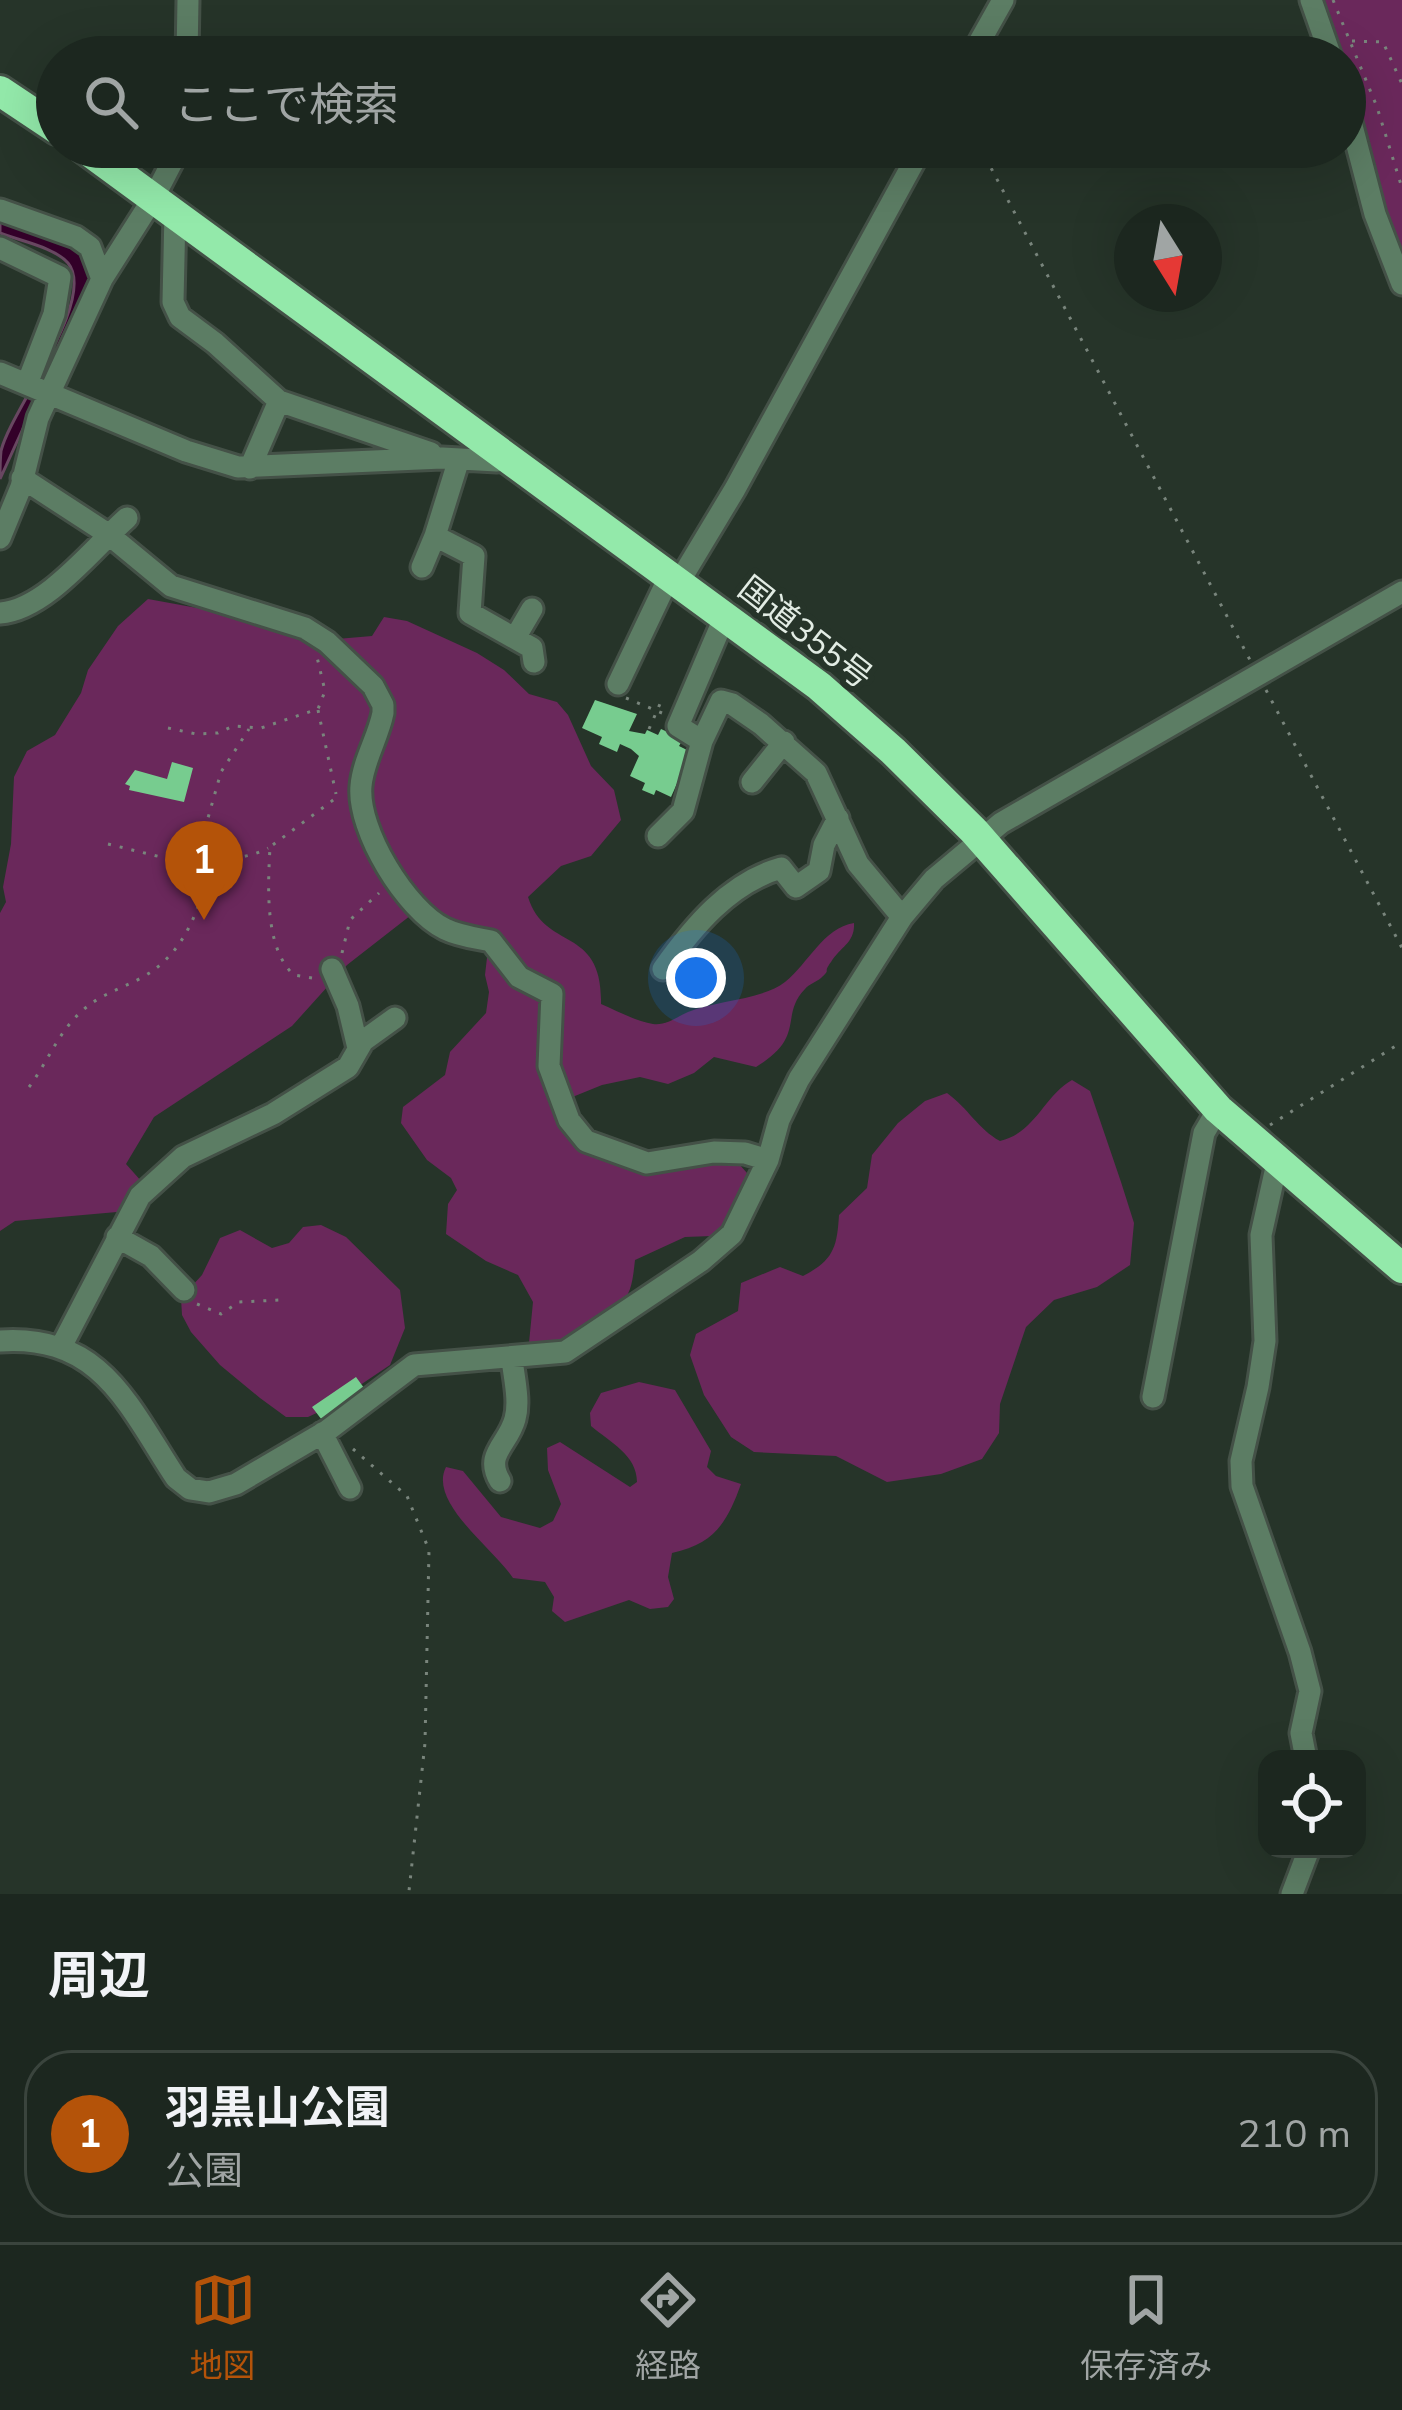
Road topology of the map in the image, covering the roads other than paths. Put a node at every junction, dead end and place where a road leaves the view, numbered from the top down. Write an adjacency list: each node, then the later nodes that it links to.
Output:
1 (188, 0): 4 (street)
2 (1003, 0): 5 (street)
3 (1311, 0): 6 (street)
4 (187, 36)
5 (983, 36)
6 (1324, 36)
7 (0, 91): 8 (highway)
8 (36, 115)
9 (113, 168): 13 (highway, 国道355号)
10 (175, 168): 13 (street)
11 (911, 168): 30 (street)
12 (1363, 168): 17 (street)
13 (165, 205): 16 (street); 20 (street); 21 (highway, 国道355号)
14 (0, 211): 16 (street)
15 (0, 248): 19 (street)
16 (102, 279): 19 (street)
17 (1402, 284)
18 (0, 373): 19 (street)
19 (39, 388): 23 (street); 24 (street)
20 (279, 400): 22 (street); 23 (street)
21 (508, 456): 22 (street); 30 (highway, 国道355号)
22 (451, 459): 23 (street); 27 (street)
23 (250, 469)
24 (22, 478): 26 (street); 28 (street)
25 (128, 518): 26 (street)
26 (109, 534): 33 (street); 50 (street)
27 (435, 536): 29 (street); 35 (street)
28 (0, 538)
29 (422, 567)
30 (675, 578): 34 (highway, 国道355号); 37 (street)
31 (1402, 592): 43 (street)
32 (532, 609): 35 (street)
33 (0, 613)
34 (724, 616): 38 (street); 43 (highway, 国道355号)
35 (514, 638): 36 (street)
36 (534, 662)
37 (618, 684)
38 (702, 740): 39 (street); 42 (street)
39 (770, 750): 40 (street); 41 (street)
40 (752, 782)
41 (838, 818): 44 (street); 46 (street)
42 (658, 836)
43 (981, 838): 44 (street); 49 (highway, 国道355号)
44 (902, 917): 50 (street)
45 (332, 969): 48 (street)
46 (663, 969)
47 (394, 1018): 48 (street)
48 (358, 1048): 52 (street)
49 (1218, 1109): 51 (highway, 国道355号); 58 (street)
50 (768, 1160): 57 (street)
51 (1277, 1163): 53 (highway, 国道355号); 62 (street)
52 (117, 1237): 54 (street); 56 (street)
53 (1402, 1268)
54 (184, 1290)
55 (0, 1341): 56 (street)
56 (62, 1345): 59 (street)
57 (512, 1359): 59 (street); 60 (street)
58 (1153, 1397)
59 (325, 1431): 61 (street)
60 (500, 1481)
61 (350, 1488)
62 (1304, 1750)
63 (1306, 1858): 64 (street)
64 (1292, 1894)

